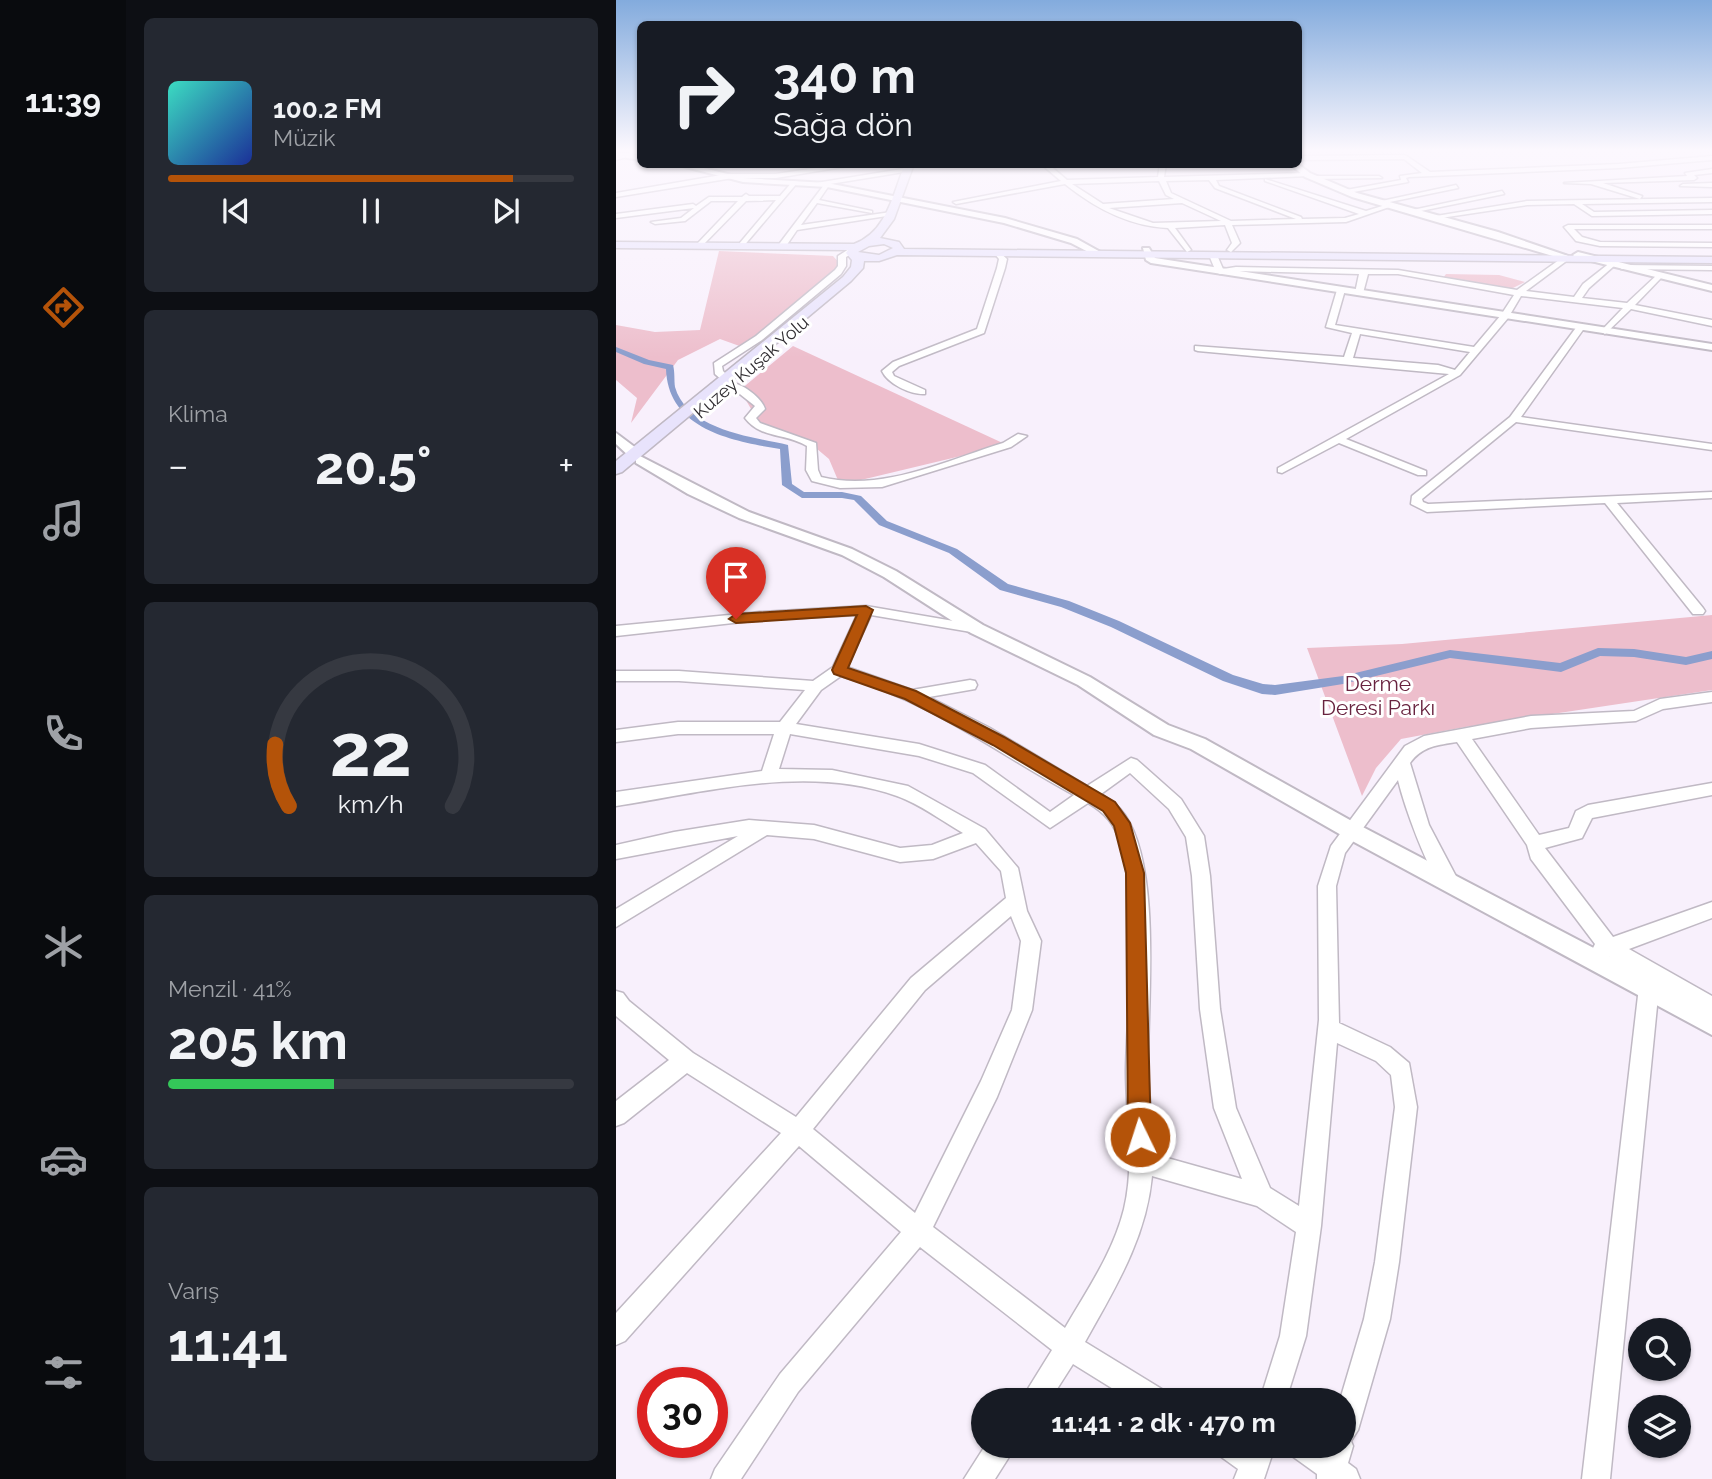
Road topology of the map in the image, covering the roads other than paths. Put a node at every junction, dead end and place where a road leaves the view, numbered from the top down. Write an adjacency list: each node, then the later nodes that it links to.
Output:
1 (683, 220): 16 (street)
2 (724, 220): 27 (street)
3 (764, 220): 28 (street)
4 (802, 220): 23 (street)
5 (848, 220): 23 (street)
6 (884, 220): 31 (main road, Kuzey Kuşak Yolu)
7 (895, 220): 32 (main road, Kuzey Kuşak Yolu)
8 (996, 220): 35 (street)
9 (1127, 220): 19 (street)
10 (1223, 220): 18 (street)
11 (1303, 220): 17 (street)
12 (1346, 220): 17 (street)
13 (1445, 220): 24 (street)
14 (1561, 220): 21 (street)
15 (1598, 220): 20 (street)
16 (655, 222)
17 (1308, 222): 18 (street)
18 (1230, 223): 19 (street); 34 (street)
19 (1170, 226): 33 (street)
20 (1604, 226): 21 (street); 22 (street)
21 (1568, 227): 25 (street)
22 (1709, 227)
23 (797, 228): 29 (street)
24 (1486, 231): 38 (street); 41 (street)
25 (1600, 244): 26 (street); 41 (street)
26 (1712, 245)
27 (700, 246): 28 (main road); 30 (main road)
28 (742, 246): 29 (main road)
29 (781, 247): 31 (main road)
30 (616, 248): 31 (main road)
31 (857, 249): 32 (main road); 67 (main road, Kuzey Kuşak Yolu); 69 (street)
32 (894, 250): 35 (main road); 36 (main road); 67 (main road, Kuzey Kuşak Yolu)
33 (1187, 250): 34 (main road); 37 (main road)
34 (1231, 250): 38 (main road)
35 (1095, 252): 36 (main road); 37 (main road)
36 (998, 253): 66 (street)
37 (1146, 253): 39 (main road); 46 (street)
38 (1552, 253): 41 (main road)
39 (1213, 255): 40 (main road); 46 (street)
40 (1389, 255): 41 (main road); 48 (street)
41 (1578, 256): 42 (main road); 43 (street); 53 (street)
42 (1712, 258)
43 (1611, 264): 44 (street); 54 (street)
44 (1624, 267): 45 (street); 49 (street)
45 (1712, 268)
46 (1220, 272): 47 (street); 51 (street)
47 (1362, 272): 48 (street); 52 (street)
48 (1398, 272): 53 (street)
49 (1658, 276): 50 (street); 55 (street)
50 (1712, 288)
51 (1341, 290): 52 (street); 59 (street)
52 (1359, 293): 56 (street)
53 (1519, 293): 54 (street); 56 (street)
54 (1576, 300): 55 (street)
55 (1629, 306): 57 (street); 60 (street)
56 (1505, 316): 58 (street); 63 (street)
57 (1712, 323)
58 (1581, 327): 60 (street); 68 (street)
59 (1357, 331): 63 (street); 64 (street)
60 (1605, 331): 61 (street)
61 (1712, 347)
62 (1198, 348): 64 (street)
63 (1478, 350): 65 (street)
64 (1348, 359): 65 (street)
65 (1457, 373): 71 (street)
66 (921, 392)
67 (702, 405): 73 (main road, Kuzey Kuşak Yolu)
68 (1514, 419): 72 (street); 79 (street)
69 (1022, 436)
70 (616, 437): 73 (street)
71 (1339, 439): 75 (street); 76 (street)
72 (1712, 447)
73 (638, 457): 74 (main road, Kuzey Kuşak Yolu); 77 (main road, Kuzey Kuşak Yolu); 82 (street)
74 (616, 469)
75 (1282, 470)
76 (1422, 473)
77 (616, 480)
78 (1712, 495): 79 (street)
79 (1608, 500): 81 (street)
80 (866, 610): 82 (street); 83 (street); 84 (street)
81 (1698, 611)
82 (976, 629): 99 (street)
83 (616, 631)
84 (839, 670): 87 (street); 88 (street)
85 (616, 676): 87 (street)
86 (970, 685): 88 (street)
87 (817, 686): 90 (street)
88 (911, 695): 96 (street)
89 (1712, 697): 91 (street)
90 (784, 728): 92 (street); 94 (street); 96 (street)
91 (1461, 734): 93 (street); 103 (street)
92 (616, 736)
93 (1402, 762): 99 (street); 105 (street)
94 (768, 776): 97 (street); 101 (street)
95 (1712, 789): 103 (street)
96 (1085, 795): 118 (street); 119 (street)
97 (616, 799)
98 (764, 828): 100 (street); 101 (street); 102 (street)
99 (1350, 830): 105 (street); 114 (street)
100 (727, 831): 102 (street); 104 (street)
101 (979, 834): 106 (street)
102 (744, 840): 108 (street)
103 (1535, 843): 109 (street)
104 (616, 852)
105 (1450, 882): 109 (street)
106 (1016, 901): 117 (street); 121 (street)
107 (1712, 910): 109 (street)
108 (616, 919)
109 (1600, 951): 110 (street); 112 (street)
110 (1649, 987): 113 (street); 133 (street)
111 (616, 1000): 115 (street)
112 (1712, 1007)
113 (1712, 1023)
114 (1329, 1029): 120 (street); 127 (street)
115 (686, 1060): 116 (street); 117 (street)
116 (616, 1115)
117 (798, 1131): 121 (street); 122 (street)
118 (1142, 1162): 119 (street); 123 (street)
119 (1262, 1196): 120 (street)
120 (1309, 1226): 126 (street)
121 (918, 1231): 123 (street); 131 (street)
122 (616, 1332)
123 (1069, 1347): 124 (street); 125 (street)
124 (1043, 1388)
125 (1136, 1388)
126 (1277, 1388)
127 (1356, 1390)
128 (993, 1458): 132 (street)
129 (1321, 1458): 130 (street)
130 (1337, 1468)
131 (725, 1479)
132 (978, 1479)
133 (1596, 1479)

